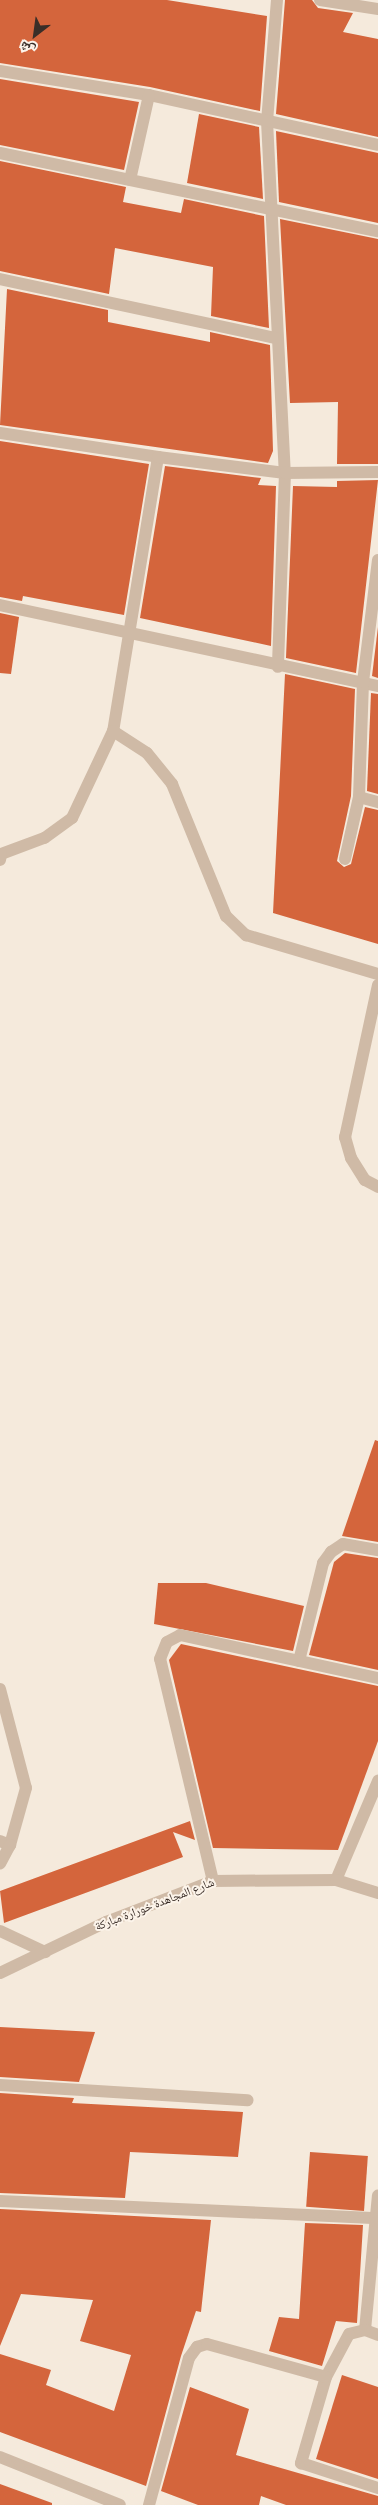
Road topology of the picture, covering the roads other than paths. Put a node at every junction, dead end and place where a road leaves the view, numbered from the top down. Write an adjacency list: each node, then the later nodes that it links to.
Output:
1 (277, 0): 7 (street)
2 (320, 0): 3 (street)
3 (363, 4): 4 (street)
4 (378, 9)
5 (0, 71): 6 (street)
6 (149, 95): 7 (street); 10 (street)
7 (267, 121): 8 (street); 11 (street)
8 (378, 145)
9 (0, 153): 10 (street)
10 (130, 180): 11 (street)
11 (272, 207): 12 (street); 14 (street)
12 (378, 231)
13 (0, 279): 14 (street)
14 (276, 338): 18 (street)
15 (0, 433): 16 (street)
16 (158, 457): 18 (street); 22 (street)
17 (378, 472): 18 (street)
18 (284, 473): 23 (street)
19 (378, 560): 20 (street)
20 (375, 600): 24 (street)
21 (0, 605): 22 (street)
22 (131, 633): 23 (street); 26 (street)
23 (278, 667): 24 (street)
24 (363, 682): 25 (street); 27 (street)
25 (378, 686)
26 (113, 731): 29 (street); 31 (street)
27 (359, 797): 28 (street); 30 (street)
28 (378, 802)
29 (0, 856)
30 (344, 859)
31 (378, 974)
32 (378, 985): 33 (street)
33 (378, 1187)
34 (378, 1550): 35 (street)
35 (299, 1661): 36 (street); 42 (street)
36 (378, 1678)
37 (0, 1689): 39 (street)
38 (378, 1781): 41 (street)
39 (5, 1843): 40 (street)
40 (0, 1864)
41 (336, 1880): 42 (street, شارع المجاهدة خورارة مباركة); 43 (street, شارع المجاهدة خورارة مباركة)
42 (213, 1881): 45 (street, شارع المجاهدة خورارة مباركة)
43 (378, 1894)
44 (0, 1930): 45 (street)
45 (45, 1952): 46 (street, شارع المجاهدة خورارة مباركة)
46 (0, 1973)
47 (0, 2085): 48 (street)
48 (248, 2100)
49 (378, 2196): 51 (street)
50 (0, 2201): 51 (street)
51 (377, 2217): 52 (street)
52 (365, 2330): 53 (street); 54 (street)
53 (378, 2335)
54 (326, 2377): 56 (street); 58 (street)
55 (0, 2457): 57 (street)
56 (378, 2488)
57 (120, 2505)
58 (149, 2505)

